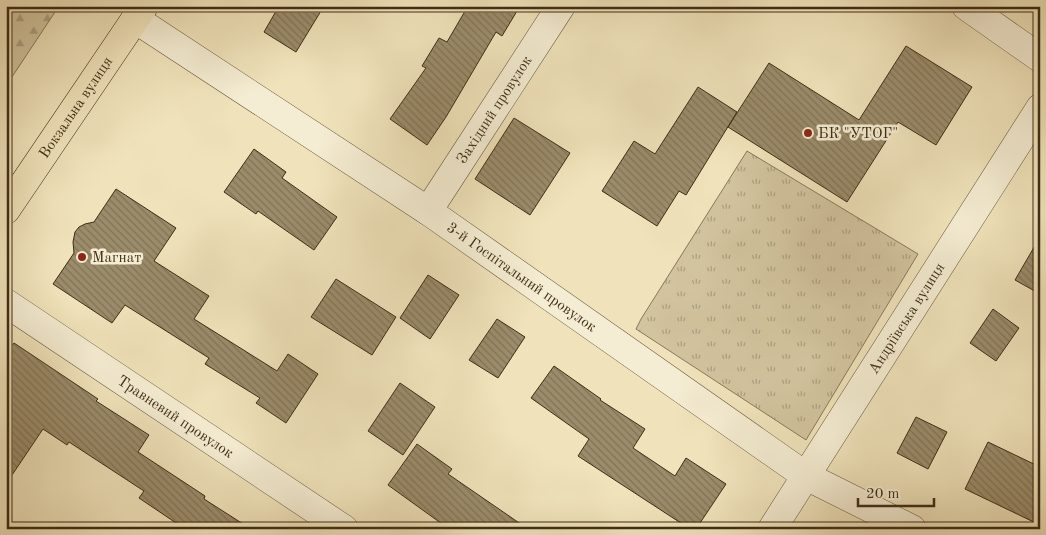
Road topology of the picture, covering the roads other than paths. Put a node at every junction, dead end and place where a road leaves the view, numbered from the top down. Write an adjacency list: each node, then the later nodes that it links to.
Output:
1 (561, 6): 7 (street, Західний провулок)
2 (966, 6): 4 (street)
3 (140, 13): 6 (main road, Вокзальна вулиця); 7 (street, 3-й Госпітальний провулок)
4 (1040, 58)
5 (1040, 108): 9 (street, Андріївська вулиця)
6 (6, 210)
7 (428, 211): 9 (street, 3-й Госпітальний провулок)
8 (6, 303): 10 (street, Травневий провулок)
9 (806, 476): 11 (street, Андріївська вулиця); 12 (street, 3-й Госпітальний провулок)
10 (344, 529)
11 (772, 529)
12 (912, 529)

